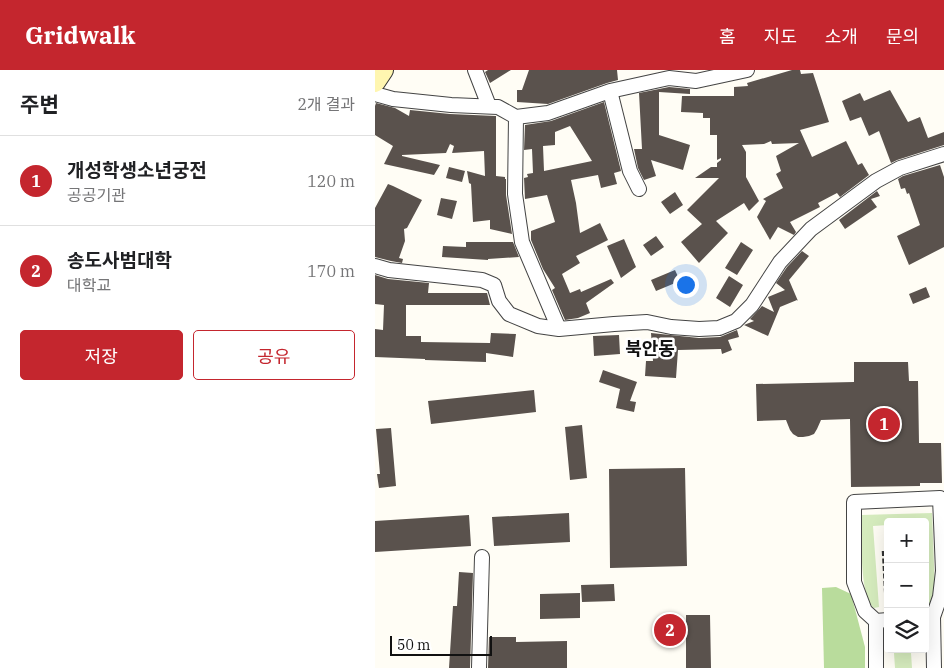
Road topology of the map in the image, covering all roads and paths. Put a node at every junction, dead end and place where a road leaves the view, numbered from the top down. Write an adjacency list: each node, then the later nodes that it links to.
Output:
1 (383, 70): 4 (main road)
2 (475, 70): 7 (street)
3 (747, 70): 5 (street)
4 (375, 82)
5 (610, 91): 8 (street); 10 (street)
6 (375, 94): 7 (street)
7 (489, 106): 8 (street)
8 (516, 117): 12 (street)
9 (944, 154): 12 (street)
10 (639, 190)
11 (375, 266): 12 (street)
12 (559, 329)
13 (883, 551): 15 (path)
14 (482, 557): 19 (street)
15 (884, 569)
16 (944, 571): 17 (street); 18 (street)
17 (929, 617): 21 (street)
18 (882, 620): 20 (street)
19 (479, 668)
20 (876, 668)
21 (934, 668)

